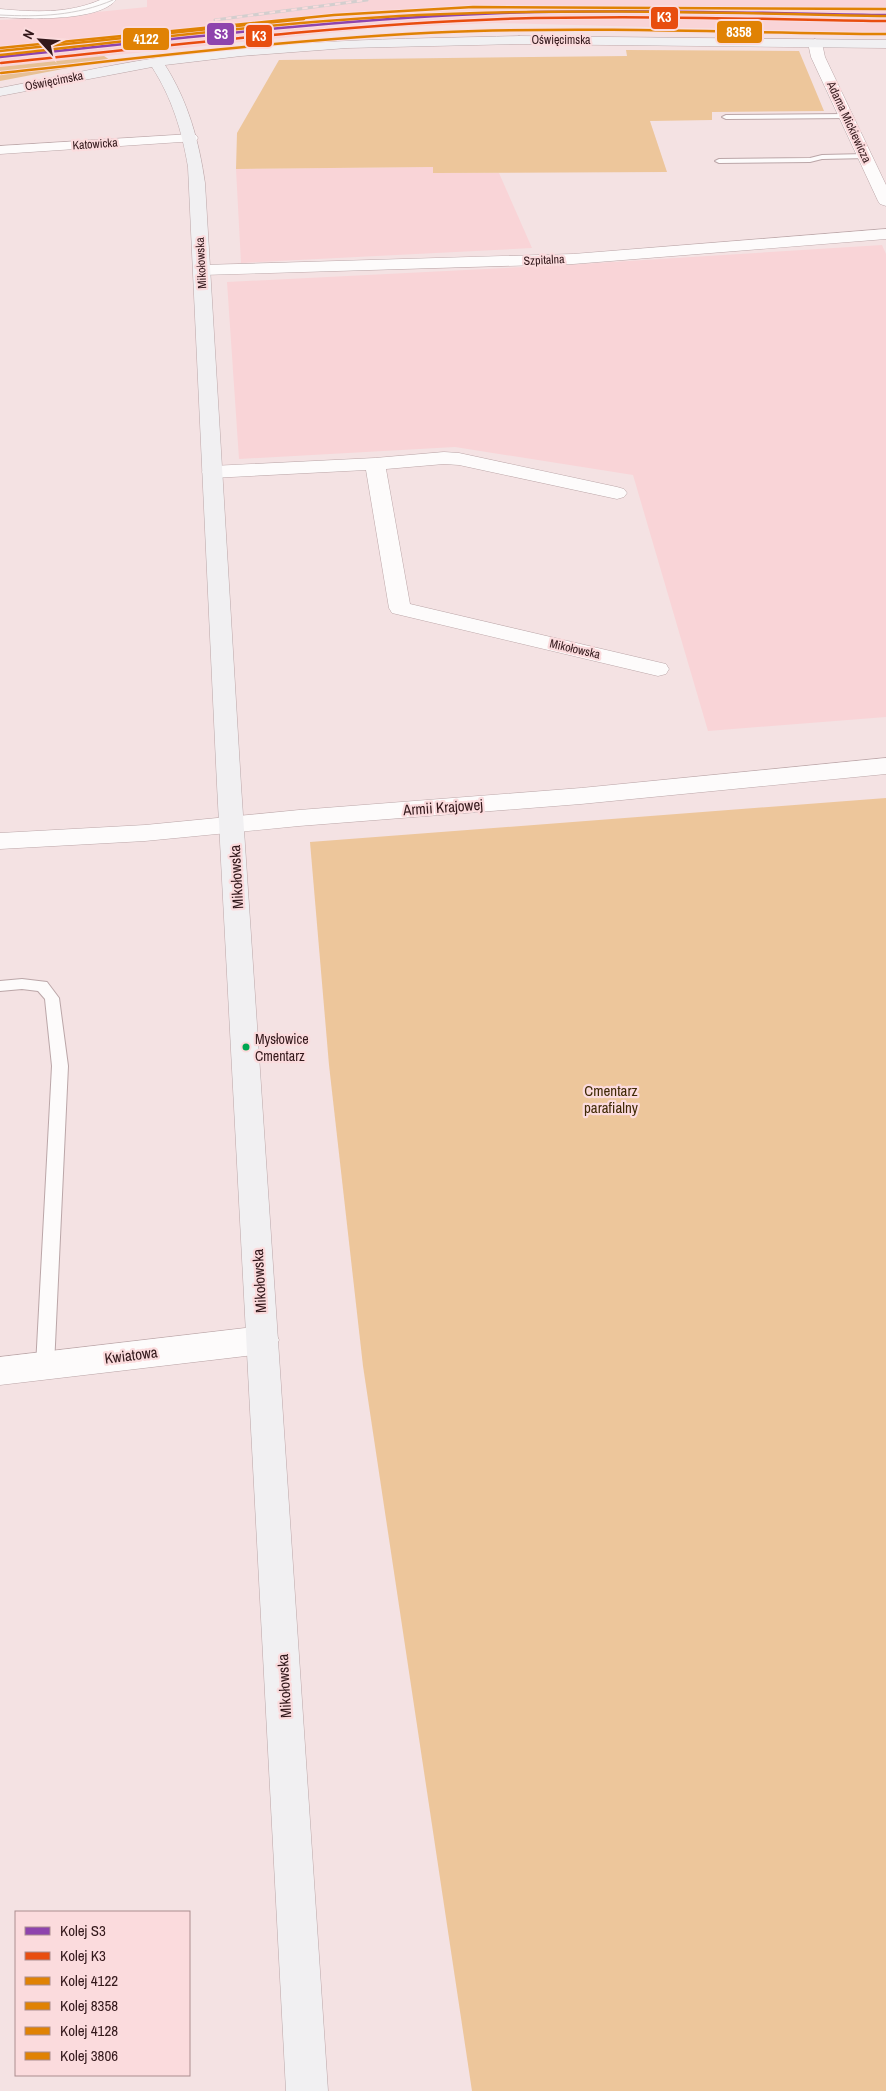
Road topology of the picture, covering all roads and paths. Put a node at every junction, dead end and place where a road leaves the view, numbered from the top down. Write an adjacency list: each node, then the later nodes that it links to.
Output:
1 (110, 0): 2 (street)
2 (0, 13)
3 (814, 43): 4 (street, Oświęcimska); 5 (street, Oświęcimska); 7 (street, Adama Mickiewicza)
4 (886, 44)
5 (156, 62): 6 (street, Oświęcimska); 9 (street, Mikołowska)
6 (0, 92)
7 (846, 116): 8 (lane); 11 (street, Adama Mickiewicza)
8 (726, 117)
9 (191, 138): 10 (street, Katowicka); 15 (street, Mikołowska)
10 (0, 150)
11 (864, 156): 12 (lane); 13 (street, Adama Mickiewicza)
12 (719, 161)
13 (886, 201)
14 (886, 234): 15 (street, Szpitalna)
15 (202, 270): 17 (street, Mikołowska)
16 (375, 464): 17 (street); 18 (street); 19 (street, Mikołowska)
17 (212, 472): 21 (street, Mikołowska)
18 (617, 493)
19 (658, 669)
20 (886, 766): 21 (street, Armii Krajowej)
21 (233, 825): 22 (street, Armii Krajowej); 24 (street, Mikołowska)
22 (0, 841)
23 (0, 986): 25 (lane)
24 (263, 1340): 25 (street, Kwiatowa); 27 (street, Mikołowska)
25 (45, 1366): 26 (street, Kwiatowa)
26 (0, 1371)
27 (307, 2091)

